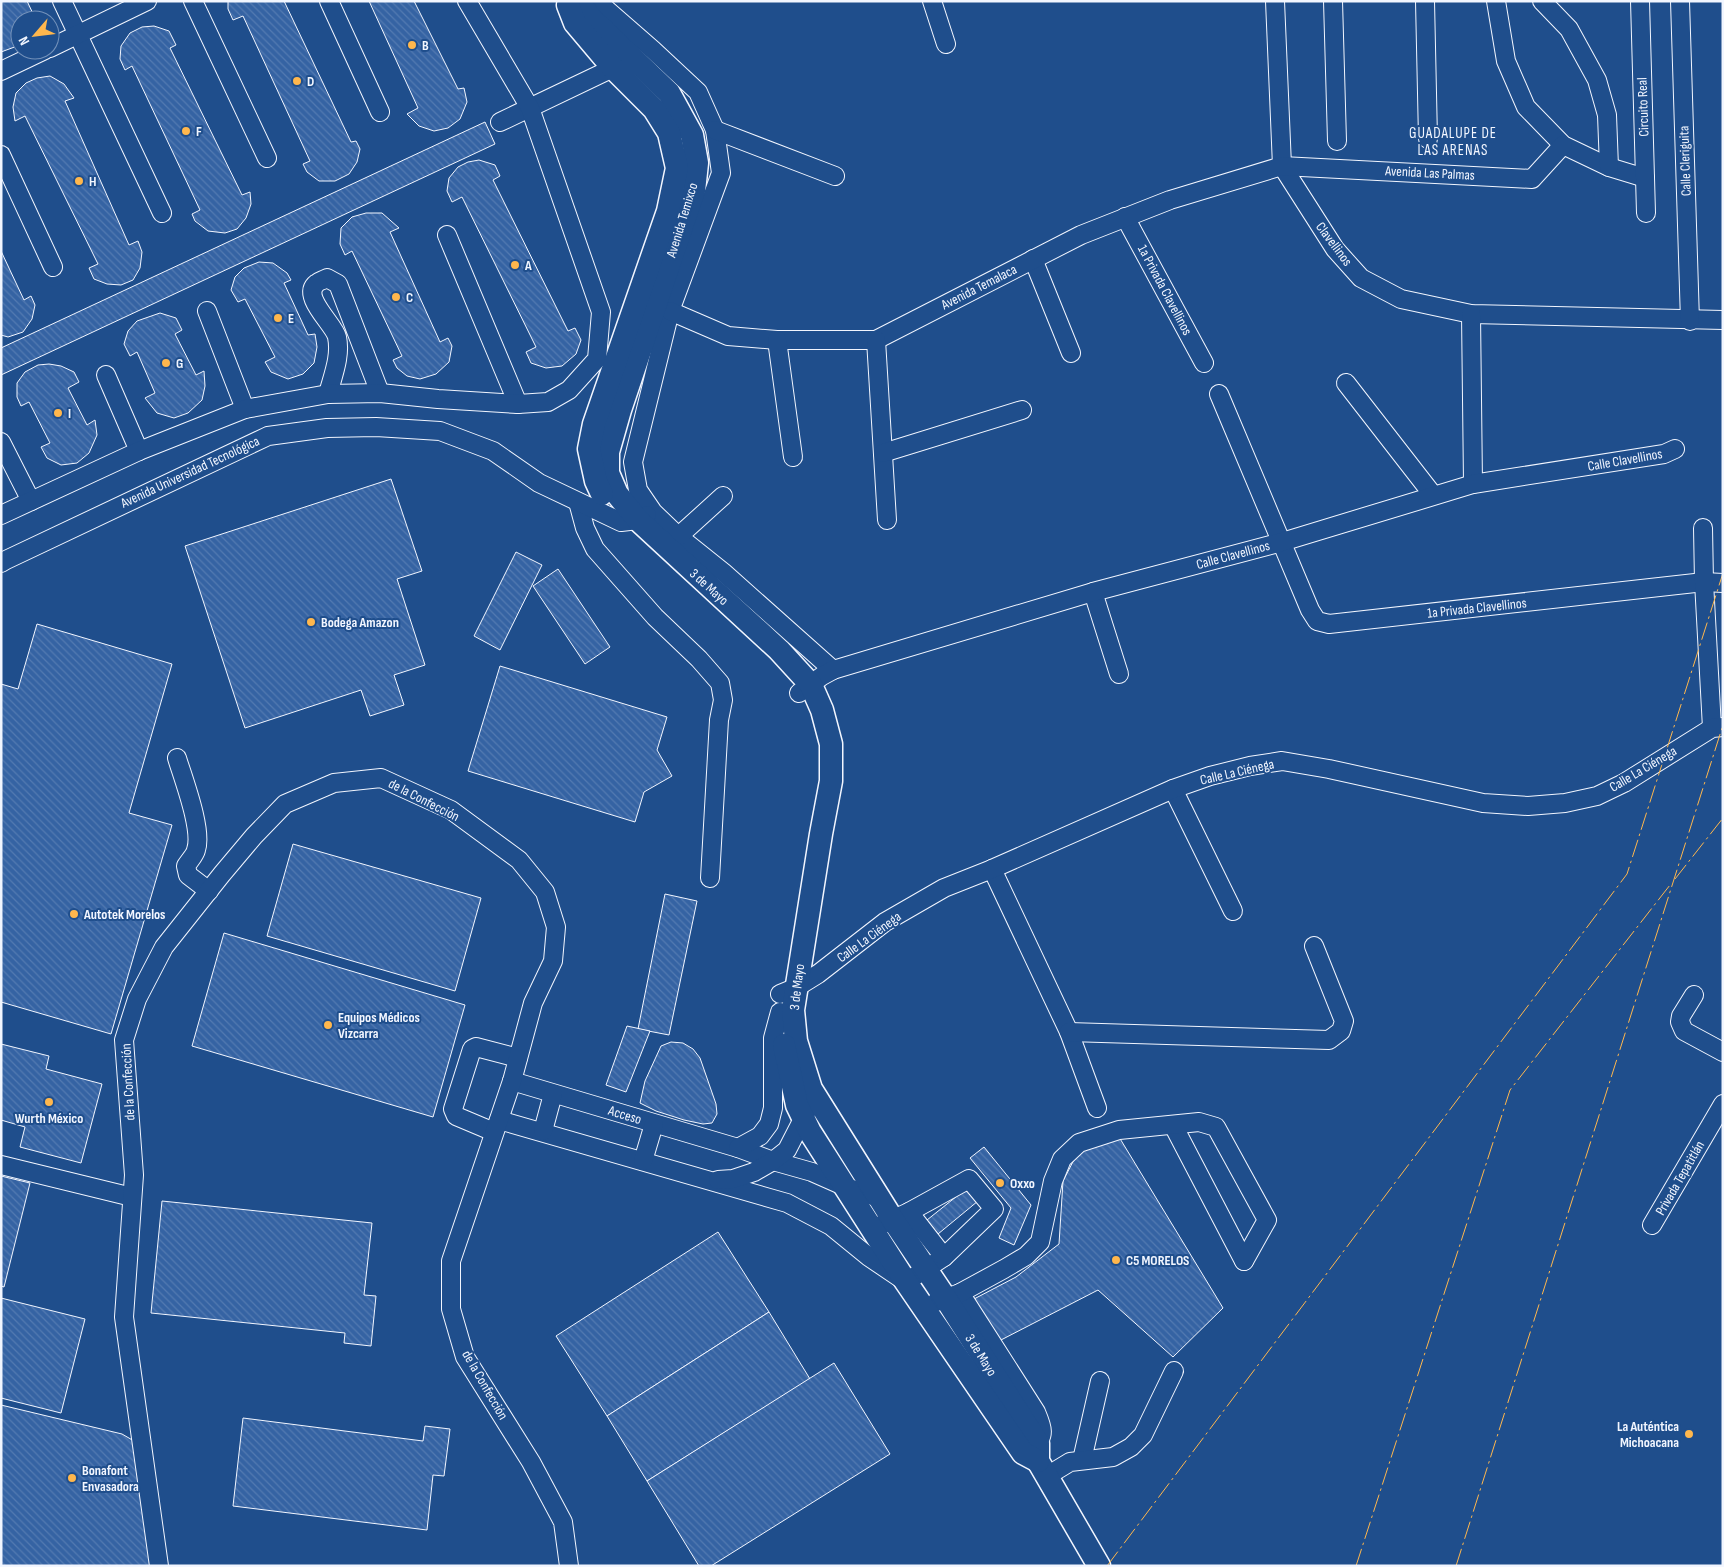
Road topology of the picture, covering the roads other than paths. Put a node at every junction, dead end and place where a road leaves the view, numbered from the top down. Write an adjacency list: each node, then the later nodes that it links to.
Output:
1 (62, 1): 17 (street)
2 (148, 1): 17 (street)
3 (194, 1): 31 (street)
4 (329, 1): 24 (street)
5 (467, 1): 23 (street)
6 (568, 1): 21 (main road)
7 (579, 1): 21 (main road, Avenida Temixco)
8 (600, 1): 26 (street)
9 (932, 1): 19 (street)
10 (1275, 1): 32 (street)
11 (1333, 1): 28 (street)
12 (1425, 1): 27 (street)
13 (1496, 1): 29 (street)
14 (1542, 1): 33 (street)
15 (1640, 1): 35 (street, Circuito Real)
16 (1680, 1): 46 (street, Calle Cleriguita)
17 (78, 34): 18 (street); 36 (street)
18 (60, 43)
19 (946, 44)
20 (24, 60): 22 (street)
21 (622, 62): 23 (street); 64 (main road, Avenida Temixco); 71 (main road)
22 (1, 71)
23 (530, 108): 25 (street); 56 (street)
24 (380, 112)
25 (500, 122)
26 (716, 130): 34 (street); 43 (street)
27 (1428, 139)
28 (1337, 141)
29 (1563, 145): 32 (street, Avenida Las Palmas); 33 (street)
30 (1, 155): 41 (street)
31 (267, 158)
32 (1282, 166): 38 (street, Avenida Temalaca); 44 (street, Clavellinos)
33 (1609, 167): 35 (street)
34 (835, 176)
35 (1645, 178): 37 (street, Circuito Real)
36 (162, 213)
37 (1646, 213)
38 (1126, 217): 40 (street, Avenida Temalaca); 50 (street, 1a Privada Clavellinos)
39 (447, 235): 56 (street)
40 (1033, 259): 48 (street, Avenida Temalaca); 49 (street)
41 (53, 267)
42 (207, 311): 57 (street)
43 (670, 311): 47 (street, Avenida Temalaca); 71 (street)
44 (1472, 314): 46 (street, Clavellinos); 65 (street)
45 (1723, 320): 46 (street, Clavellinos)
46 (1690, 321)
47 (777, 340): 48 (street, Avenida Temalaca); 63 (street)
48 (876, 340): 62 (street)
49 (1071, 353)
50 (1204, 363)
51 (106, 375): 61 (street)
52 (1346, 382): 67 (street)
53 (380, 393): 54 (street); 54 (street); 56 (street)
54 (328, 394): 57 (street)
55 (1219, 394): 75 (street)
56 (518, 404)
57 (245, 409): 61 (street)
58 (1022, 410): 62 (street)
59 (1, 442): 68 (street)
60 (1675, 449): 65 (street, Calle Clavellinos)
61 (139, 451): 68 (street)
62 (883, 453): 72 (street)
63 (793, 457)
64 (608, 473): 71 (main road, 3 de Mayo)
65 (1473, 484): 67 (street, Calle Clavellinos)
66 (723, 496): 74 (street)
67 (1433, 496): 75 (street, Calle Clavellinos)
68 (31, 501): 70 (street)
69 (578, 502): 71 (street, Avenida Universidad Tecnológica); 76 (street, Avenida Universidad Tecnológica); 87 (street)
70 (1, 515)
71 (637, 518): 74 (main road, 3 de Mayo); 82 (main road)
72 (887, 520)
73 (1703, 528): 77 (street)
74 (672, 542): 80 (street); 82 (main road, 3 de Mayo)
75 (1282, 542): 77 (street, 1a Privada Clavellinos); 79 (street, Calle Clavellinos)
76 (1, 563)
77 (1704, 582): 78 (street, 1a Privada Clavellinos); 83 (street)
78 (1723, 583)
79 (1093, 592): 80 (street, Calle Clavellinos); 81 (street)
80 (833, 670): 82 (street, Calle Clavellinos)
81 (1119, 674)
82 (805, 689): 92 (main road, 3 de Mayo)
83 (1717, 728): 85 (street, Calle La Ciénega)
84 (177, 758): 88 (street)
85 (1173, 789): 86 (street, Calle La Ciénega); 89 (street)
86 (992, 869): 92 (street, Calle La Ciénega); 93 (street)
87 (710, 878)
88 (209, 891): 95 (street, de la Confección); 112 (street, de la Confección)
89 (1233, 911)
90 (1314, 946): 93 (street)
91 (1694, 995): 94 (street)
92 (785, 998): 97 (main road, 3 de Mayo); 101 (main road); 106 (street)
93 (1069, 1032): 100 (street)
94 (1723, 1052)
95 (518, 1058): 96 (street, de la Confección); 104 (street)
96 (512, 1081): 98 (street, Acceso); 104 (street, de la Confección)
97 (813, 1093): 101 (street); 113 (main road, 3 de Mayo)
98 (553, 1094): 102 (street, Acceso); 105 (street)
99 (1723, 1104): 115 (street, Privada Tepatitlán)
100 (1097, 1108)
101 (804, 1119): 108 (street); 111 (main road)
102 (654, 1124): 106 (street, Acceso); 107 (street)
103 (1173, 1125): 103 (street); 119 (street)
104 (496, 1126): 105 (street); 126 (street, de la Confección)
105 (543, 1132): 107 (street)
106 (738, 1148): 108 (street, Acceso)
107 (643, 1161): 110 (street)
108 (773, 1161): 110 (street); 111 (street, Acceso)
109 (1, 1165): 112 (street)
110 (707, 1180): 118 (street)
111 (846, 1187): 113 (street, Acceso); 116 (main road)
112 (132, 1197): 125 (street, de la Confección)
113 (879, 1198): 114 (main road, 3 de Mayo)
114 (901, 1216): 116 (street); 117 (main road, 3 de Mayo); 117 (street)
115 (1652, 1225)
116 (872, 1228): 118 (main road)
117 (935, 1263): 118 (street); 119 (main road, 3 de Mayo)
118 (906, 1282): 120 (main road)
119 (953, 1296): 120 (street); 123 (main road, 3 de Mayo)
120 (922, 1306): 123 (main road)
121 (1174, 1371): 124 (street)
122 (1100, 1381): 124 (street)
123 (1036, 1458): 124 (street); 127 (main road, 3 de Mayo)
124 (1082, 1460)
125 (159, 1566)
126 (569, 1566)
127 (1100, 1566)

